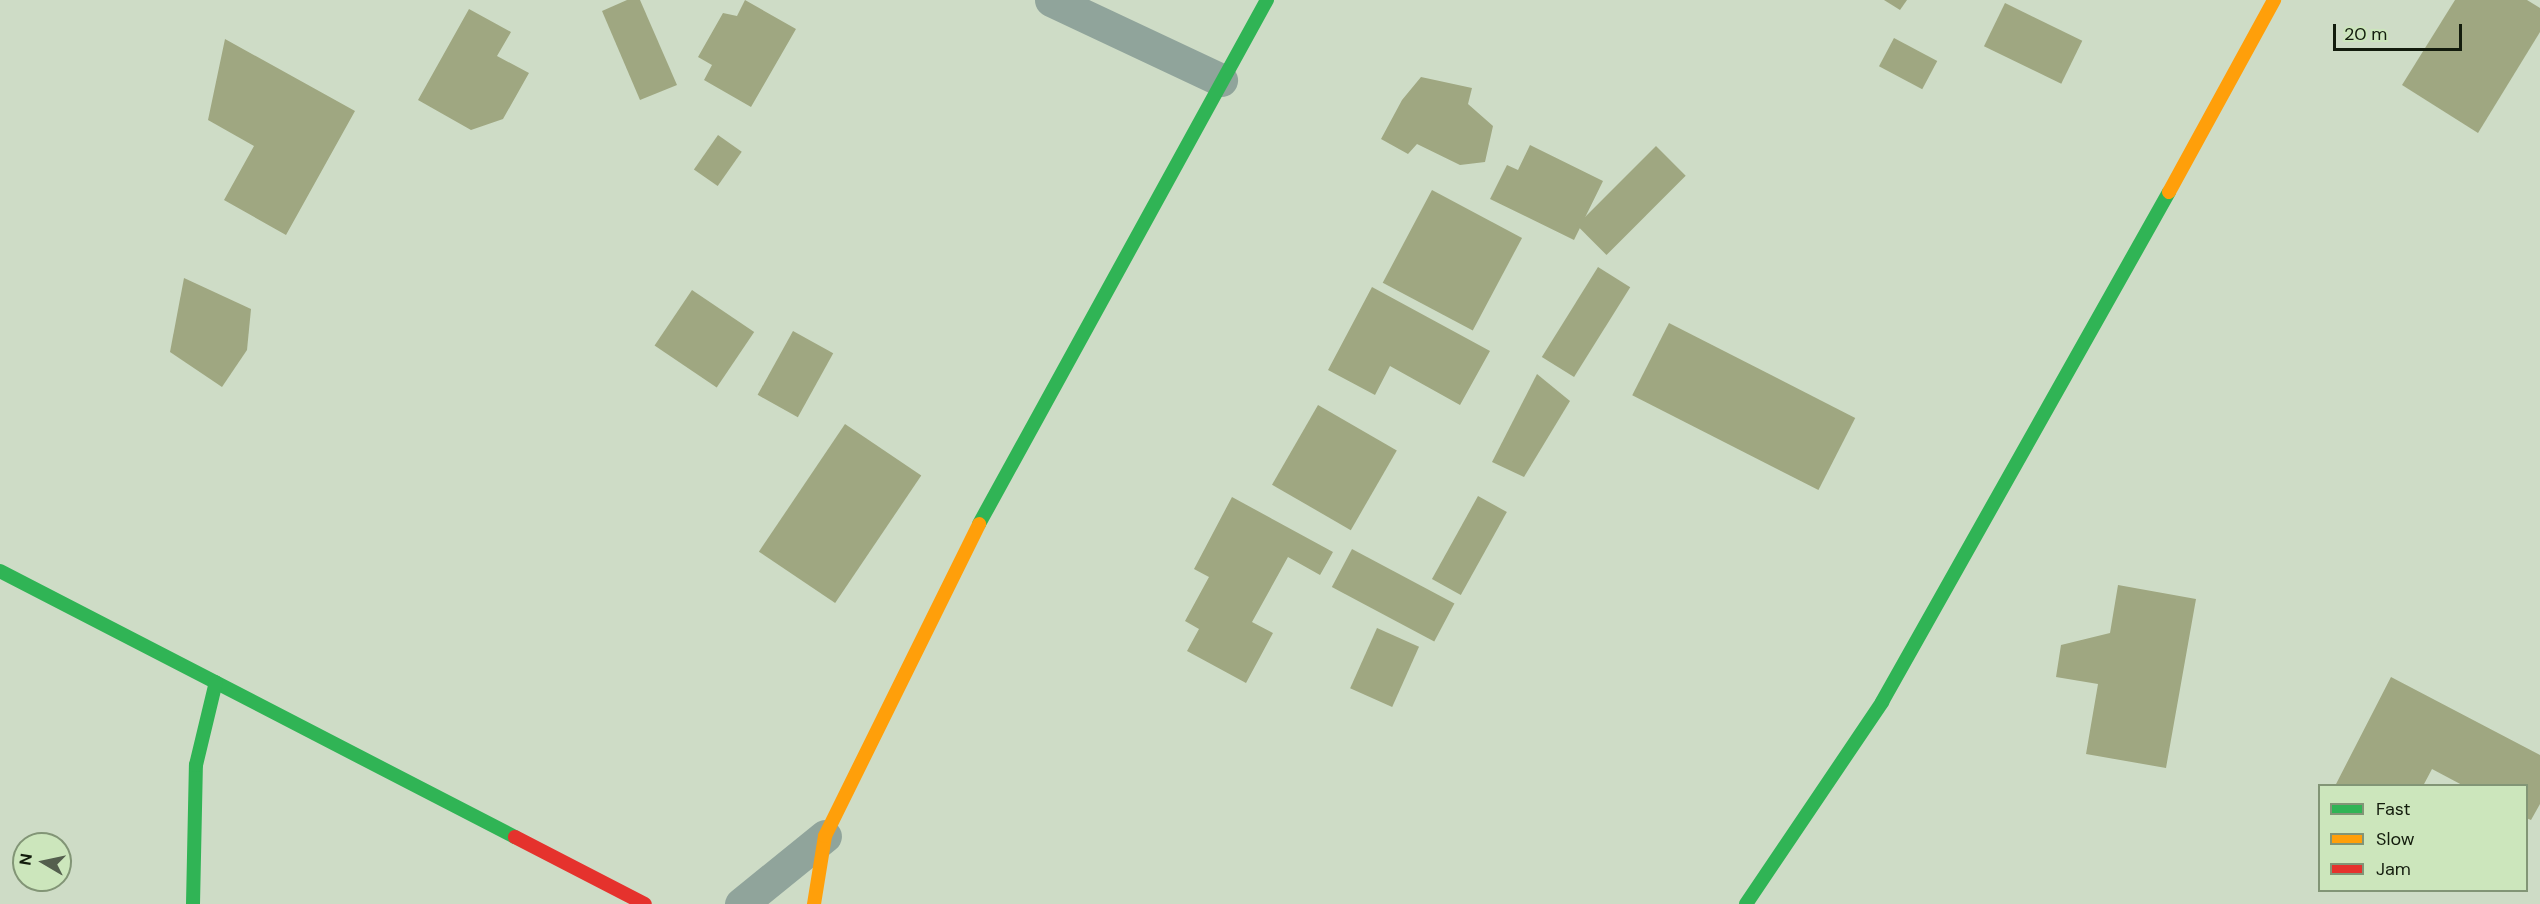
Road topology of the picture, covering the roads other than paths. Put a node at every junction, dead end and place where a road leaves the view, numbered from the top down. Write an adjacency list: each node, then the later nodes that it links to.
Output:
1 (1051, 0): 4 (street)
2 (1267, 0): 4 (main road)
3 (2274, 0): 12 (main road)
4 (1221, 80): 7 (main road)
5 (0, 571): 6 (main road)
6 (216, 682): 8 (main road); 9 (main road)
7 (825, 836): 10 (street); 11 (main road)
8 (193, 904)
9 (645, 904)
10 (741, 904)
11 (814, 904)
12 (1746, 904)

